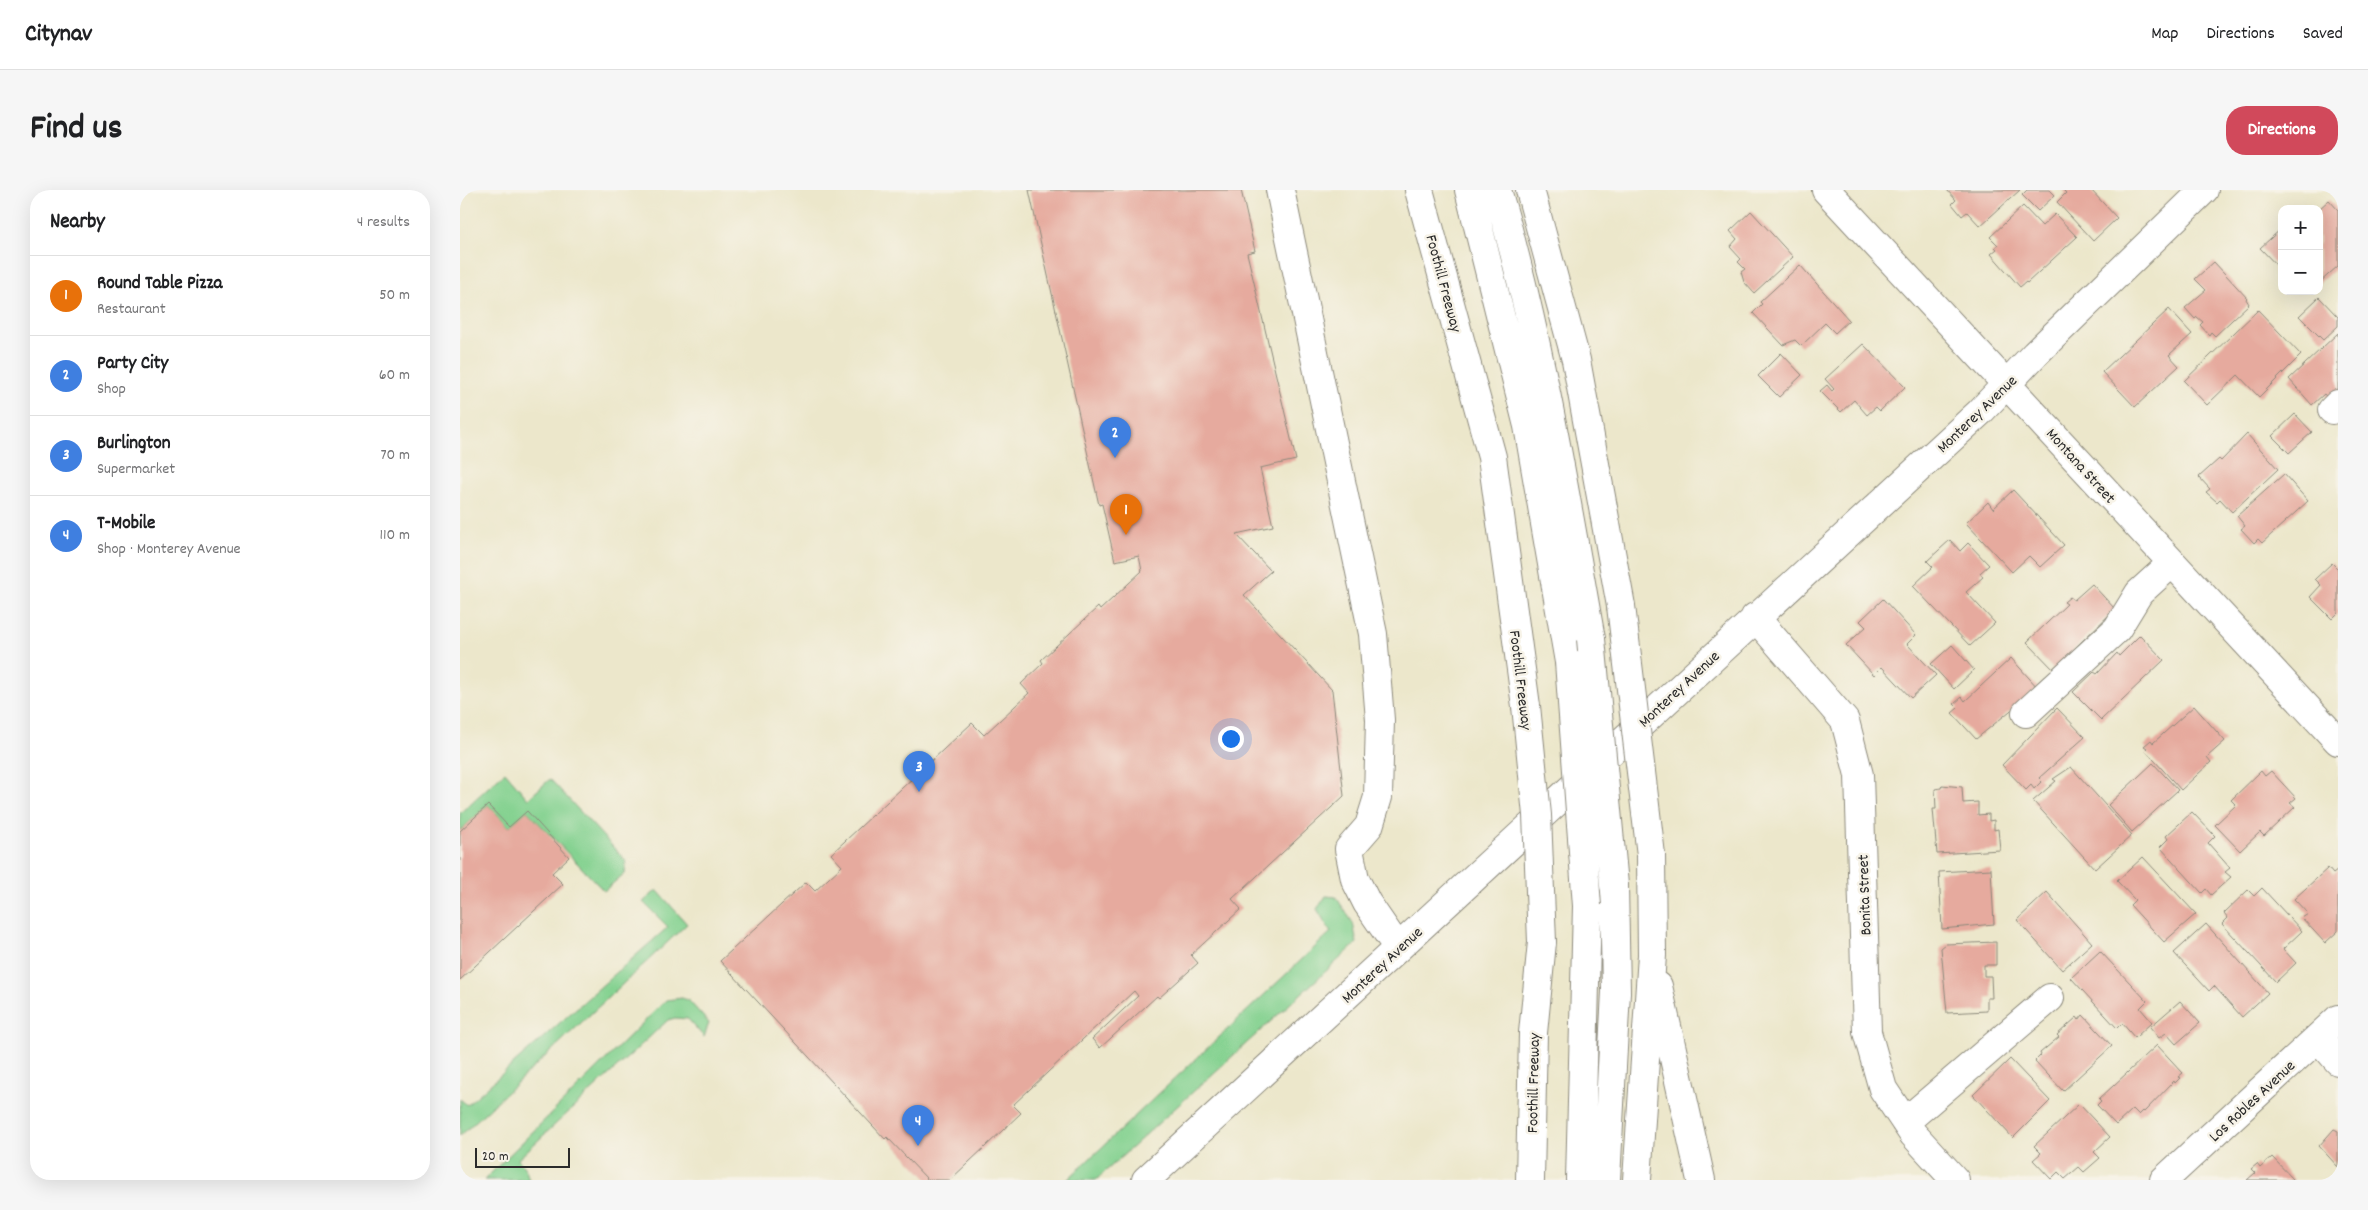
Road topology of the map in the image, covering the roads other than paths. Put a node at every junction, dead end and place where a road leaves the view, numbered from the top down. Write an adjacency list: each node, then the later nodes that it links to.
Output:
1 (1280, 190): 13 (main road)
2 (1419, 190): 21 (main road, Foothill Freeway, bridge)
3 (1468, 190): 22 (main road, bridge)
4 (1497, 190): 23 (main road, bridge)
5 (1530, 190): 14 (main road, bridge)
6 (1826, 190): 8 (main road, Montana Street)
7 (2204, 190): 8 (main road, Monterey Avenue)
8 (2008, 383): 9 (main road, Montana Street); 10 (main road, Monterey Avenue)
9 (2172, 563): 11 (main road); 12 (main road, Montana Street)
10 (1755, 617): 13 (main road, Monterey Avenue); 19 (main road, Bonita Street)
11 (2026, 712)
12 (2338, 741)
13 (1398, 948): 20 (main road, Monterey Avenue)
14 (1652, 955): 24 (main road); 25 (main road)
15 (2050, 998): 19 (main road)
16 (2338, 1019): 17 (main road, Los Robles Avenue)
17 (2318, 1038): 18 (main road); 27 (main road, Los Robles Avenue)
18 (2338, 1061)
19 (1905, 1122): 26 (main road, Bonita Street)
20 (1146, 1180)
21 (1530, 1180)
22 (1580, 1180)
23 (1606, 1180)
24 (1637, 1180)
25 (1701, 1180)
26 (1955, 1180)
27 (2164, 1180)

